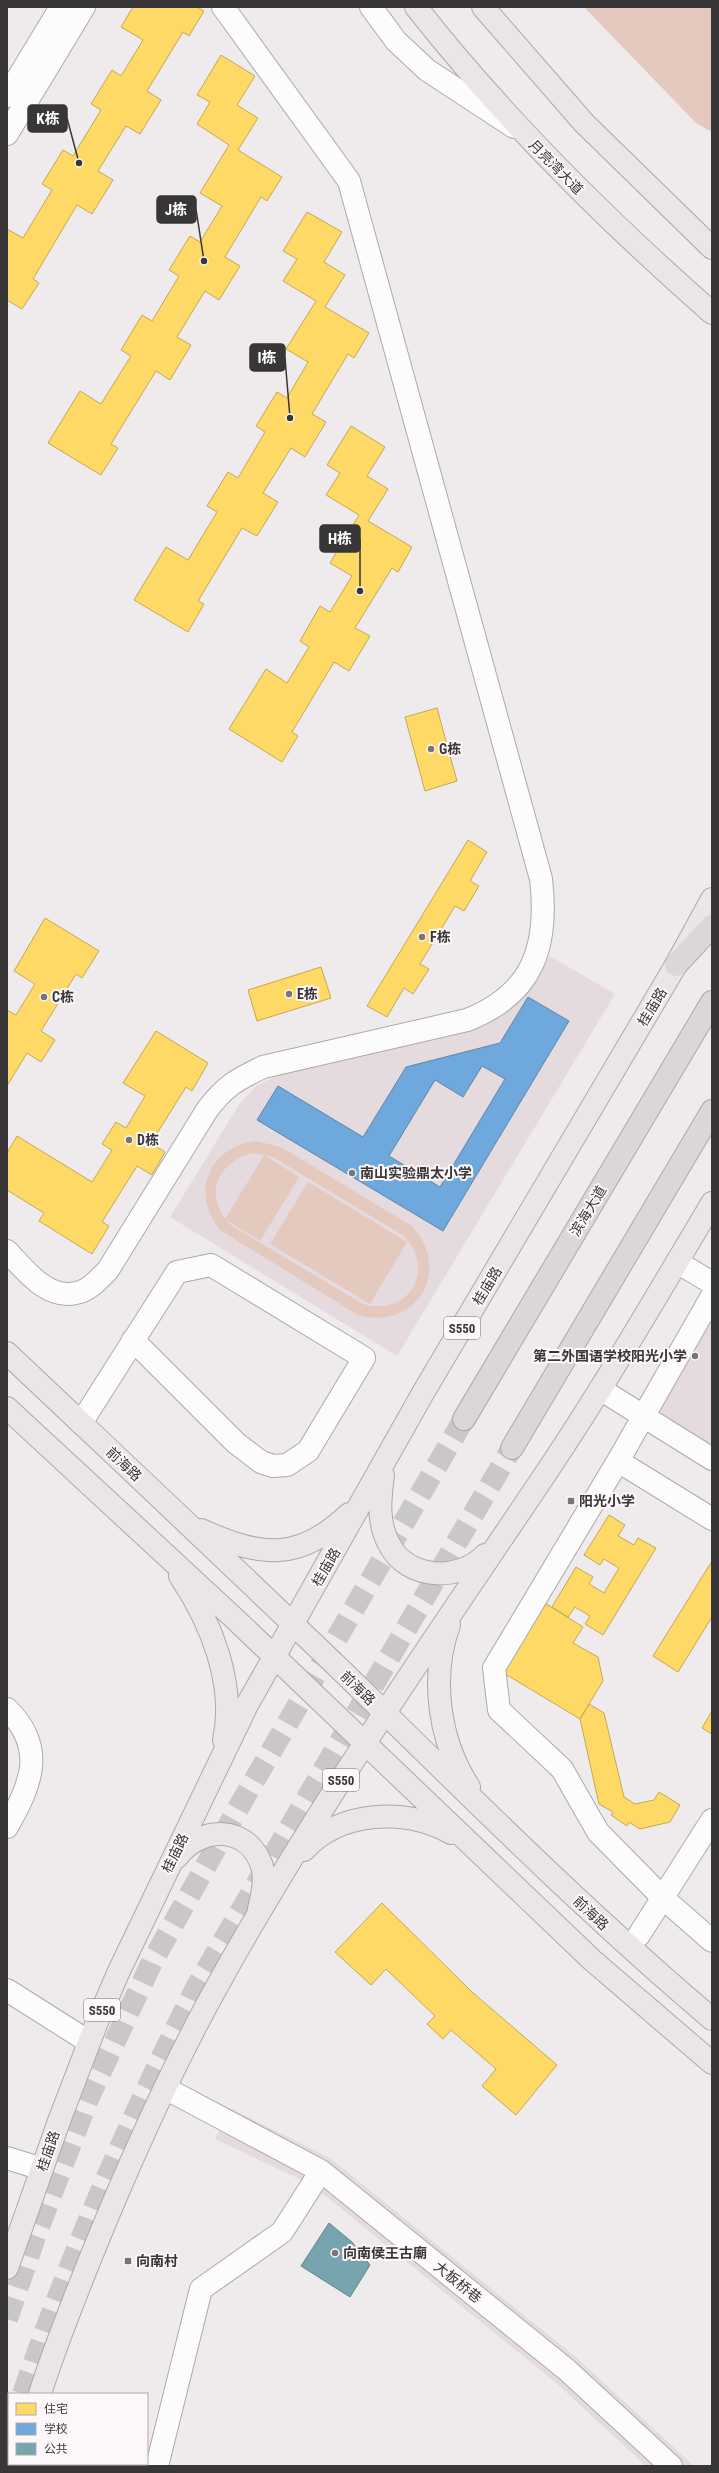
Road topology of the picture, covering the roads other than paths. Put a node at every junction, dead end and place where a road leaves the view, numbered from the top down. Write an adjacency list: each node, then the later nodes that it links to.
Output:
1 (61, 7): 7 (street)
2 (84, 7): 9 (street)
3 (223, 7): 18 (street)
4 (371, 7): 8 (street)
5 (416, 7): 8 (main road, 月亮湾大道)
6 (483, 7): 10 (main road)
7 (7, 96)
8 (523, 133): 11 (main road, 月亮湾大道)
9 (7, 134)
10 (712, 248)
11 (712, 313)
12 (712, 899): 14 (main road, 桂庙路 / S550)
13 (712, 926): 14 (highway)
14 (676, 965): 32 (main road, 桂庙路 / S550)
15 (712, 1002): 27 (highway, 滨海大道)
16 (712, 1111): 29 (highway)
17 (712, 1203): 19 (main road, S550)
18 (7, 1251)
19 (677, 1262): 20 (street); 24 (main road, S550)
20 (712, 1283)
21 (712, 1296): 26 (street)
22 (133, 1340): 22 (street); 28 (street)
23 (7, 1353): 28 (main road, 前海路)
24 (600, 1389): 26 (street); 36 (main road, S550)
25 (7, 1408): 37 (main road)
26 (644, 1416): 30 (street); 31 (street)
27 (464, 1419)
28 (81, 1423): 35 (main road, 前海路)
29 (512, 1448)
30 (712, 1459)
31 (618, 1461): 34 (street); 51 (street)
32 (384, 1466): 33 (main road, 桂庙路 / S550); 36 (main road)
33 (370, 1490): 35 (main road); 39 (main road, 桂庙路 / S550)
34 (712, 1519)
35 (189, 1525): 39 (main road, 前海路)
36 (498, 1543): 38 (main road, S550)
37 (165, 1553): 40 (main road); 44 (main road)
38 (463, 1595): 42 (main road, S550); 45 (main road)
39 (292, 1623): 40 (main road, 桂庙路 / S550); 42 (main road, 前海路)
40 (274, 1656): 43 (main road); 44 (main road, 桂庙路 / S550)
41 (7, 1709): 47 (street)
42 (384, 1713): 43 (main road, S550); 45 (main road, 前海路)
43 (365, 1743): 48 (main road); 49 (main road, S550)
44 (220, 1761): 50 (main road, 桂庙路 / S550)
45 (484, 1810): 56 (main road, 前海路)
46 (712, 1820): 51 (street)
47 (7, 1827)
48 (470, 1844): 49 (main road); 58 (main road)
49 (288, 1866): 52 (main road, S550)
50 (168, 1868): 52 (main road); 57 (main road, 桂庙路 / S550)
51 (663, 1898): 53 (street); 54 (street)
52 (256, 1920): 59 (main road, S550)
53 (639, 1935)
54 (712, 1941)
55 (7, 1990): 57 (street)
56 (712, 2019)
57 (89, 2042): 61 (main road, 桂庙路 / S550)
58 (712, 2063)
59 (165, 2088): 62 (street, 大板桥巷); 64 (main road, S550)
60 (7, 2158): 61 (street)
61 (42, 2169): 63 (main road, 桂庙路 / S550)
62 (321, 2171): 65 (street); 66 (street, 大板桥巷)
63 (7, 2268)
64 (40, 2393)
65 (157, 2466)
66 (671, 2466)

